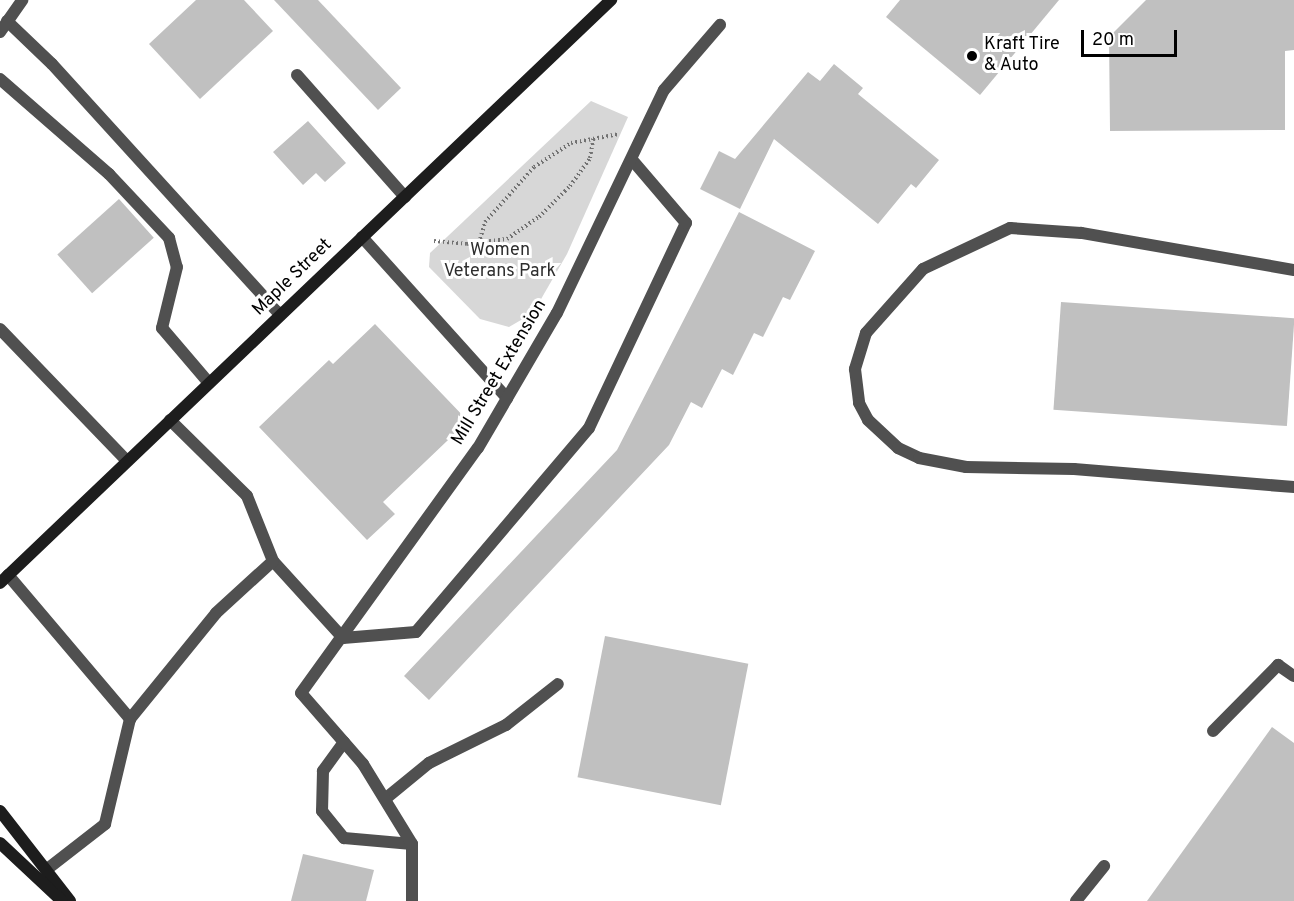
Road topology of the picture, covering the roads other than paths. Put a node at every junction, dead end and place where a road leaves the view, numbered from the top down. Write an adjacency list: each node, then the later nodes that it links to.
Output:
1 (22, 0): 3 (street)
2 (611, 0): 9 (main road, Maple Street)
3 (7, 21): 5 (street); 12 (street)
4 (720, 26): 8 (street, Mill Street Extension)
5 (0, 32)
6 (297, 75): 9 (street)
7 (0, 79): 14 (street)
8 (633, 161): 15 (street, Mill Street Extension); 21 (street)
9 (405, 197): 10 (main road, Maple Street)
10 (362, 237): 12 (main road, Maple Street); 15 (street)
11 (1294, 270): 18 (street)
12 (280, 315): 14 (main road, Maple Street)
13 (0, 329): 17 (street)
14 (210, 383): 16 (main road, Maple Street)
15 (507, 398): 21 (street, Mill Street Extension)
16 (170, 420): 17 (main road, Maple Street); 19 (street)
17 (127, 461): 20 (main road, Maple Street)
18 (1294, 487)
19 (273, 561): 21 (street); 24 (street)
20 (4, 579): 24 (street)
21 (343, 638): 26 (street, Mill Street Extension)
22 (1294, 676): 25 (street)
23 (558, 684): 27 (street)
24 (130, 719): 32 (street)
25 (1213, 731)
26 (344, 742): 27 (street); 30 (street)
27 (386, 799): 30 (street)
28 (0, 811): 32 (main road)
29 (0, 843): 33 (main road)
30 (412, 844): 35 (street)
31 (1104, 866): 36 (street)
32 (46, 870): 34 (main road)
33 (62, 901)
34 (70, 901)
35 (412, 901)
36 (1076, 901)

